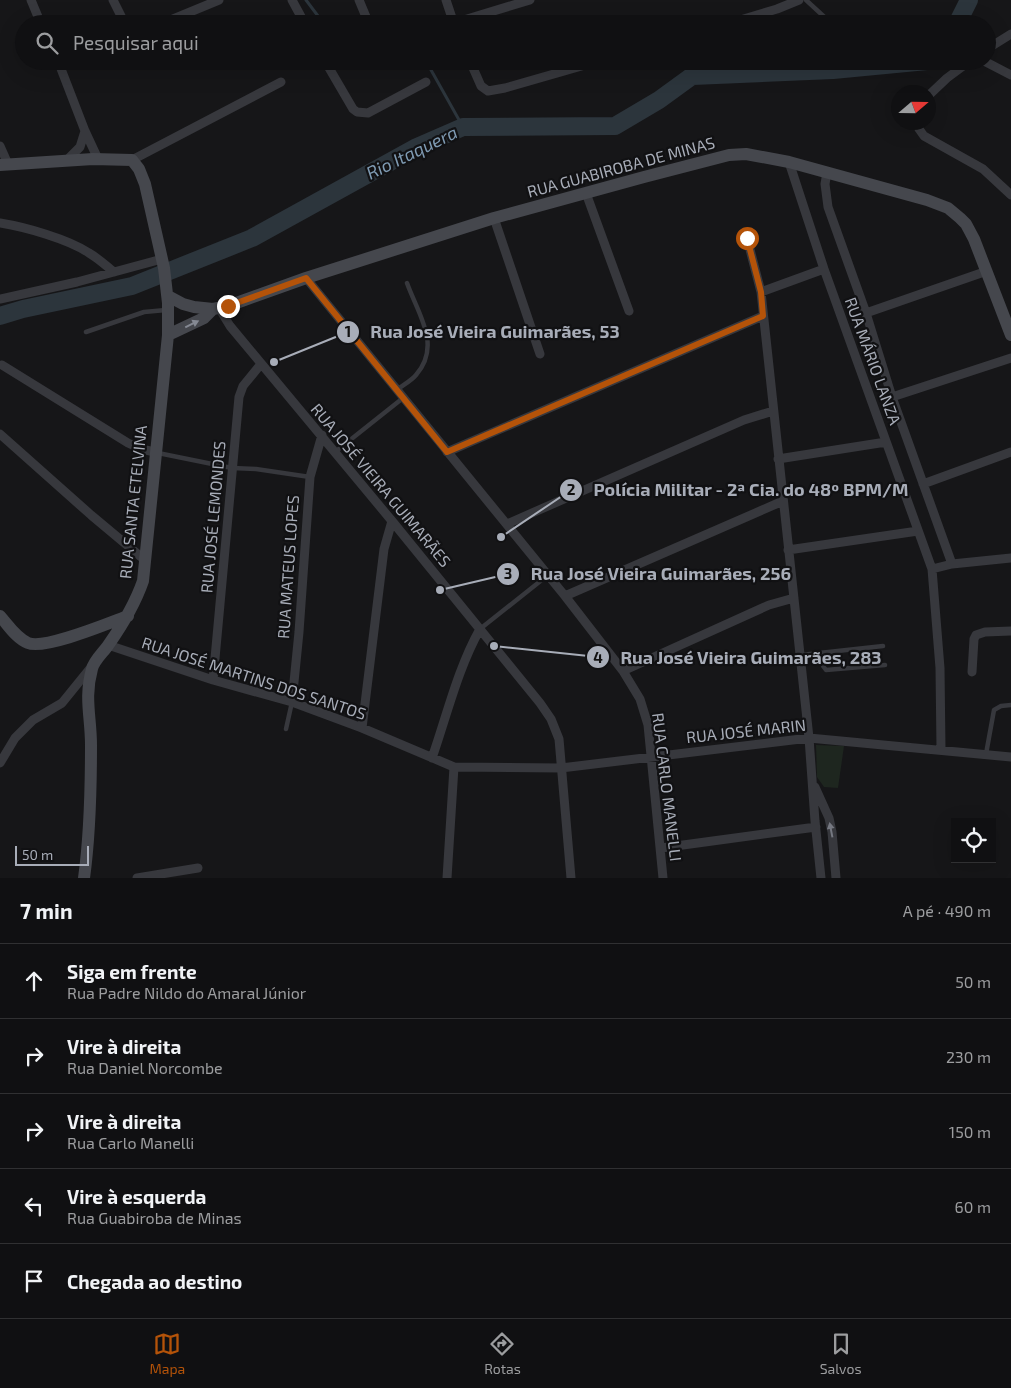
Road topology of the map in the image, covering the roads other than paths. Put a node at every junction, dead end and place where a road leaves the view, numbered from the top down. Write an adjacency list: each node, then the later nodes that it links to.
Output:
1 (31, 0): 10 (street)
2 (113, 0): 11 (street)
3 (219, 0): 12 (street)
4 (292, 0): 13 (street)
5 (359, 0): 14 (street)
6 (446, 0): 15 (street)
7 (530, 0): 16 (street)
8 (799, 0): 17 (street)
9 (806, 0): 18 (lane)
10 (37, 15)
11 (120, 15)
12 (183, 15)
13 (300, 15)
14 (365, 15)
15 (451, 15)
16 (480, 15)
17 (758, 15)
18 (822, 15)
19 (1011, 34): 20 (street)
20 (996, 43)
21 (996, 67): 27 (street)
22 (65, 70): 32 (street)
23 (330, 70): 29 (street)
24 (474, 70): 25 (street)
25 (566, 70)
26 (958, 70): 30 (street)
27 (1011, 75)
28 (281, 82): 36 (street)
29 (426, 82)
30 (936, 88)
31 (919, 130): 41 (street)
32 (85, 131): 34 (street); 35 (street)
33 (0, 146): 38 (street)
34 (98, 159): 35 (street); 36 (street)
35 (67, 160): 38 (street)
36 (132, 160): 45 (street, RUA SANTA ETELVINA)
37 (789, 162): 39 (street, RUA GUABIROBA DE MINAS); 40 (street, RUA GUABIROBA DE MINAS); 46 (street, RUA MÁRIO LANZA)
38 (4, 164)
39 (827, 172): 48 (street, RUA GUABIROBA DE MINAS); 57 (street, RUA MÁRIO LANZA)
40 (586, 192): 42 (street, RUA GUABIROBA DE MINAS); 56 (street)
41 (1011, 195)
42 (494, 218): 49 (street, RUA GUABIROBA DE MINAS); 62 (street)
43 (0, 223): 47 (street)
44 (747, 238): 52 (street)
45 (163, 264): 47 (street); 51 (street, RUA SANTA ETELVINA)
46 (824, 269): 52 (street); 72 (street, RUA MÁRIO LANZA)
47 (114, 272): 53 (street)
48 (987, 272): 57 (street); 61 (street, RUA GUABIROBA DE MINAS)
49 (306, 278): 54 (street, RUA GUABIROBA DE MINAS); 66 (street, RUA CARLO MANELLI)
50 (407, 283): 66 (lane)
51 (167, 292): 54 (street, RUA GUABIROBA DE MINAS); 55 (street, RUA SANTA ETELVINA)
52 (761, 292): 58 (street)
53 (0, 299)
54 (216, 308): 60 (street, one-way to 54); 64 (street, RUA JOSÉ VIEIRA GUIMARÃES)
55 (168, 310): 59 (lane); 60 (street, RUA SANTA ETELVINA)
56 (629, 311)
57 (866, 313): 67 (street, RUA MÁRIO LANZA)
58 (763, 316): 69 (street); 75 (street)
59 (86, 332)
60 (168, 335): 73 (street, RUA SANTA ETELVINA)
61 (1011, 335)
62 (540, 354)
63 (1011, 358): 67 (street)
64 (261, 364): 71 (street, RUA JOSÉ VIEIRA GUIMARÃES); 78 (street, RUA JOSÉ LEMONDES)
65 (2, 365): 73 (street)
66 (397, 390): 68 (street, RUA CARLO MANELLI)
67 (892, 397): 80 (street, RUA MÁRIO LANZA)
68 (404, 398): 74 (lane); 75 (street, RUA CARLO MANELLI)
69 (773, 411): 77 (street); 83 (street)
70 (0, 434): 87 (street)
71 (322, 435): 74 (street, RUA JOSÉ VIEIRA GUIMARÃES); 79 (street, RUA MATEUS LOPES)
72 (886, 442): 77 (street); 84 (street, RUA MÁRIO LANZA)
73 (155, 452): 78 (lane); 87 (street, RUA SANTA ETELVINA)
74 (335, 452): 82 (street, RUA JOSÉ VIEIRA GUIMARÃES)
75 (447, 452): 83 (street, RUA CARLO MANELLI)
76 (1011, 452): 80 (street)
77 (778, 459): 81 (street)
78 (232, 468): 79 (lane); 105 (street, RUA JOSÉ LEMONDES)
79 (310, 477): 106 (street, RUA MATEUS LOPES)
80 (923, 484): 88 (street, RUA MÁRIO LANZA)
81 (783, 501): 85 (street); 91 (street)
82 (392, 521): 95 (street, RUA JOSÉ VIEIRA GUIMARÃES); 108 (street)
83 (507, 524): 90 (street, RUA CARLO MANELLI)
84 (918, 531): 85 (street); 89 (street, RUA MÁRIO LANZA)
85 (788, 550): 92 (street)
86 (1011, 558): 88 (street)
87 (146, 561): 94 (street, RUA SANTA ETELVINA)
88 (952, 564): 89 (street)
89 (932, 569): 111 (street, RUA MÁRIO LANZA)
90 (548, 575): 91 (street, RUA CARLO MANELLI); 95 (lane)
91 (565, 596): 103 (street, RUA CARLO MANELLI)
92 (794, 598): 100 (street); 103 (street)
93 (0, 616): 94 (street)
94 (128, 616): 97 (street, RUA SANTA ETELVINA)
95 (480, 629): 115 (street); 118 (street, RUA JOSÉ VIEIRA GUIMARÃES)
96 (1011, 631): 104 (street)
97 (108, 645): 101 (street, RUA SANTA ETELVINA); 105 (street, RUA JOSÉ MARTINS DOS SANTOS)
98 (883, 646): 99 (lane)
99 (821, 653): 100 (lane); 102 (lane)
100 (800, 655): 110 (street)
101 (93, 666): 116 (street); 123 (street, RUA SANTA ETELVINA)
102 (885, 666)
103 (623, 671): 113 (street, RUA CARLO MANELLI)
104 (972, 672)
105 (213, 680): 106 (street, RUA JOSÉ MARTINS DOS SANTOS)
106 (292, 702): 108 (street, RUA JOSÉ MARTINS DOS SANTOS); 109 (lane)
107 (1010, 705): 112 (lane)
108 (362, 728): 115 (street, RUA JOSÉ MARTINS DOS SANTOS)
109 (286, 729)
110 (809, 738): 111 (street, RUA JOSÉ MARIN); 113 (street, RUA JOSÉ MARIN); 119 (street)
111 (941, 749): 112 (street, RUA JOSÉ MARIN)
112 (986, 754): 114 (street, RUA JOSÉ MARIN)
113 (652, 756): 118 (street, RUA JOSÉ MARIN); 121 (street, RUA CARLO MANELLI)
114 (1011, 757)
115 (432, 758): 117 (street, RUA JOSÉ MARTINS DOS SANTOS)
116 (0, 763)
117 (454, 766): 118 (street, RUA JOSÉ MARIN); 125 (street)
118 (561, 768): 126 (street, RUA JOSÉ VIEIRA GUIMARÃES)
119 (812, 780): 120 (street); 129 (street, one-way to 119)
120 (816, 828): 121 (street); 128 (street)
121 (660, 848): 127 (street, RUA CARLO MANELLI)
122 (198, 868): 124 (street)
123 (84, 878)
124 (137, 878)
125 (447, 878)
126 (571, 878)
127 (663, 878)
128 (821, 878)
129 (836, 878)

